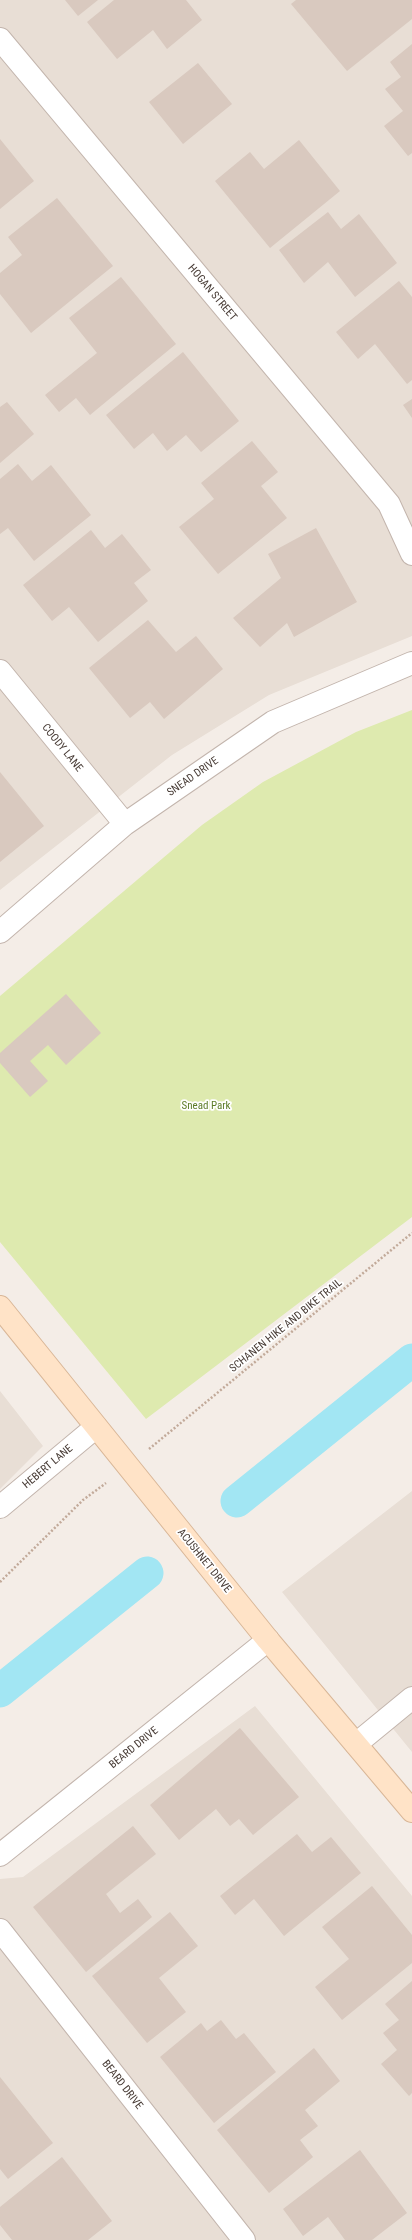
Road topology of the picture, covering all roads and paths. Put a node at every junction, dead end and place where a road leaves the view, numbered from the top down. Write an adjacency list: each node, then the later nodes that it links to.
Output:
1 (0, 39): 2 (street, HOGAN STREET)
2 (412, 554)
3 (412, 663): 5 (street, SNEAD DRIVE)
4 (0, 671): 5 (street, COODY LANE)
5 (124, 824): 6 (street, SNEAD DRIVE)
6 (0, 932)
7 (412, 1233): 10 (path, SCHANEN HIKE AND BIKE TRAIL)
8 (0, 1307): 9 (street, ACUSHNET DRIVE)
9 (96, 1427): 12 (street, HEBERT LANE); 14 (street, ACUSHNET DRIVE)
10 (171, 1431)
11 (84, 1500): 13 (path)
12 (0, 1507)
13 (0, 1582)
14 (268, 1640): 16 (street, ACUSHNET DRIVE); 18 (street, BEARD DRIVE)
15 (412, 1698): 16 (street)
16 (356, 1744): 17 (street, ACUSHNET DRIVE)
17 (412, 1811)
18 (0, 1855)
19 (0, 1930): 20 (street, BEARD DRIVE)
20 (244, 2240)

